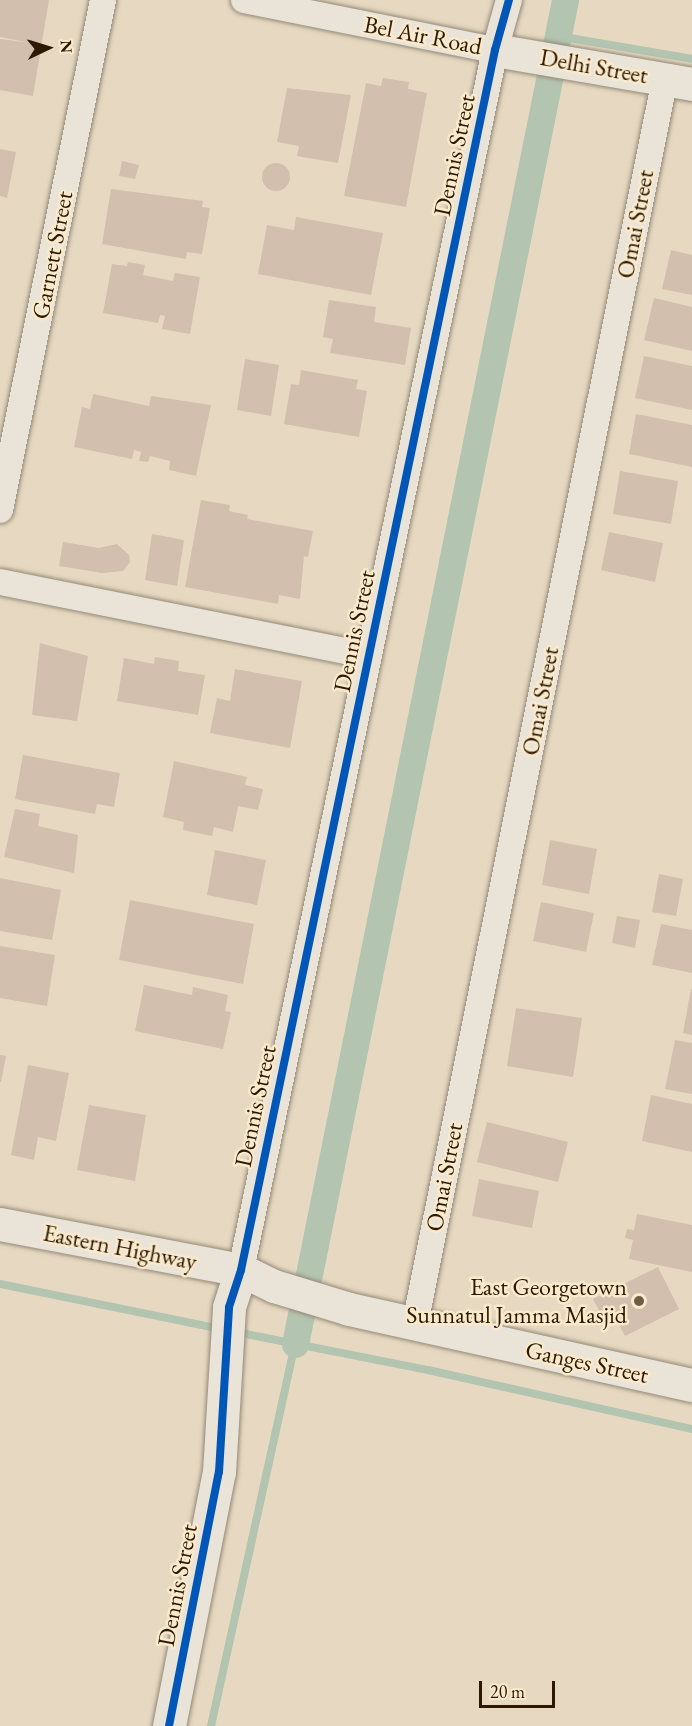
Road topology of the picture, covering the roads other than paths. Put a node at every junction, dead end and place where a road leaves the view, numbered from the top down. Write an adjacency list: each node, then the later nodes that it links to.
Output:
1 (103, 0): 6 (street, Garnett Street)
2 (244, 0): 4 (street, Bel Air Road)
3 (509, 0): 4 (street, Dennis Street)
4 (498, 39): 5 (street, Delhi Street); 8 (street, Dennis Street)
5 (678, 81): 11 (street, Omai Street)
6 (0, 510)
7 (0, 582): 8 (street)
8 (369, 656): 10 (street, Dennis Street)
9 (0, 1224): 10 (street, Eastern Highway)
10 (241, 1270): 11 (street, Ganges Street); 13 (street, Dennis Street)
11 (415, 1323): 12 (street, Ganges Street)
12 (692, 1385)
13 (169, 1726)

